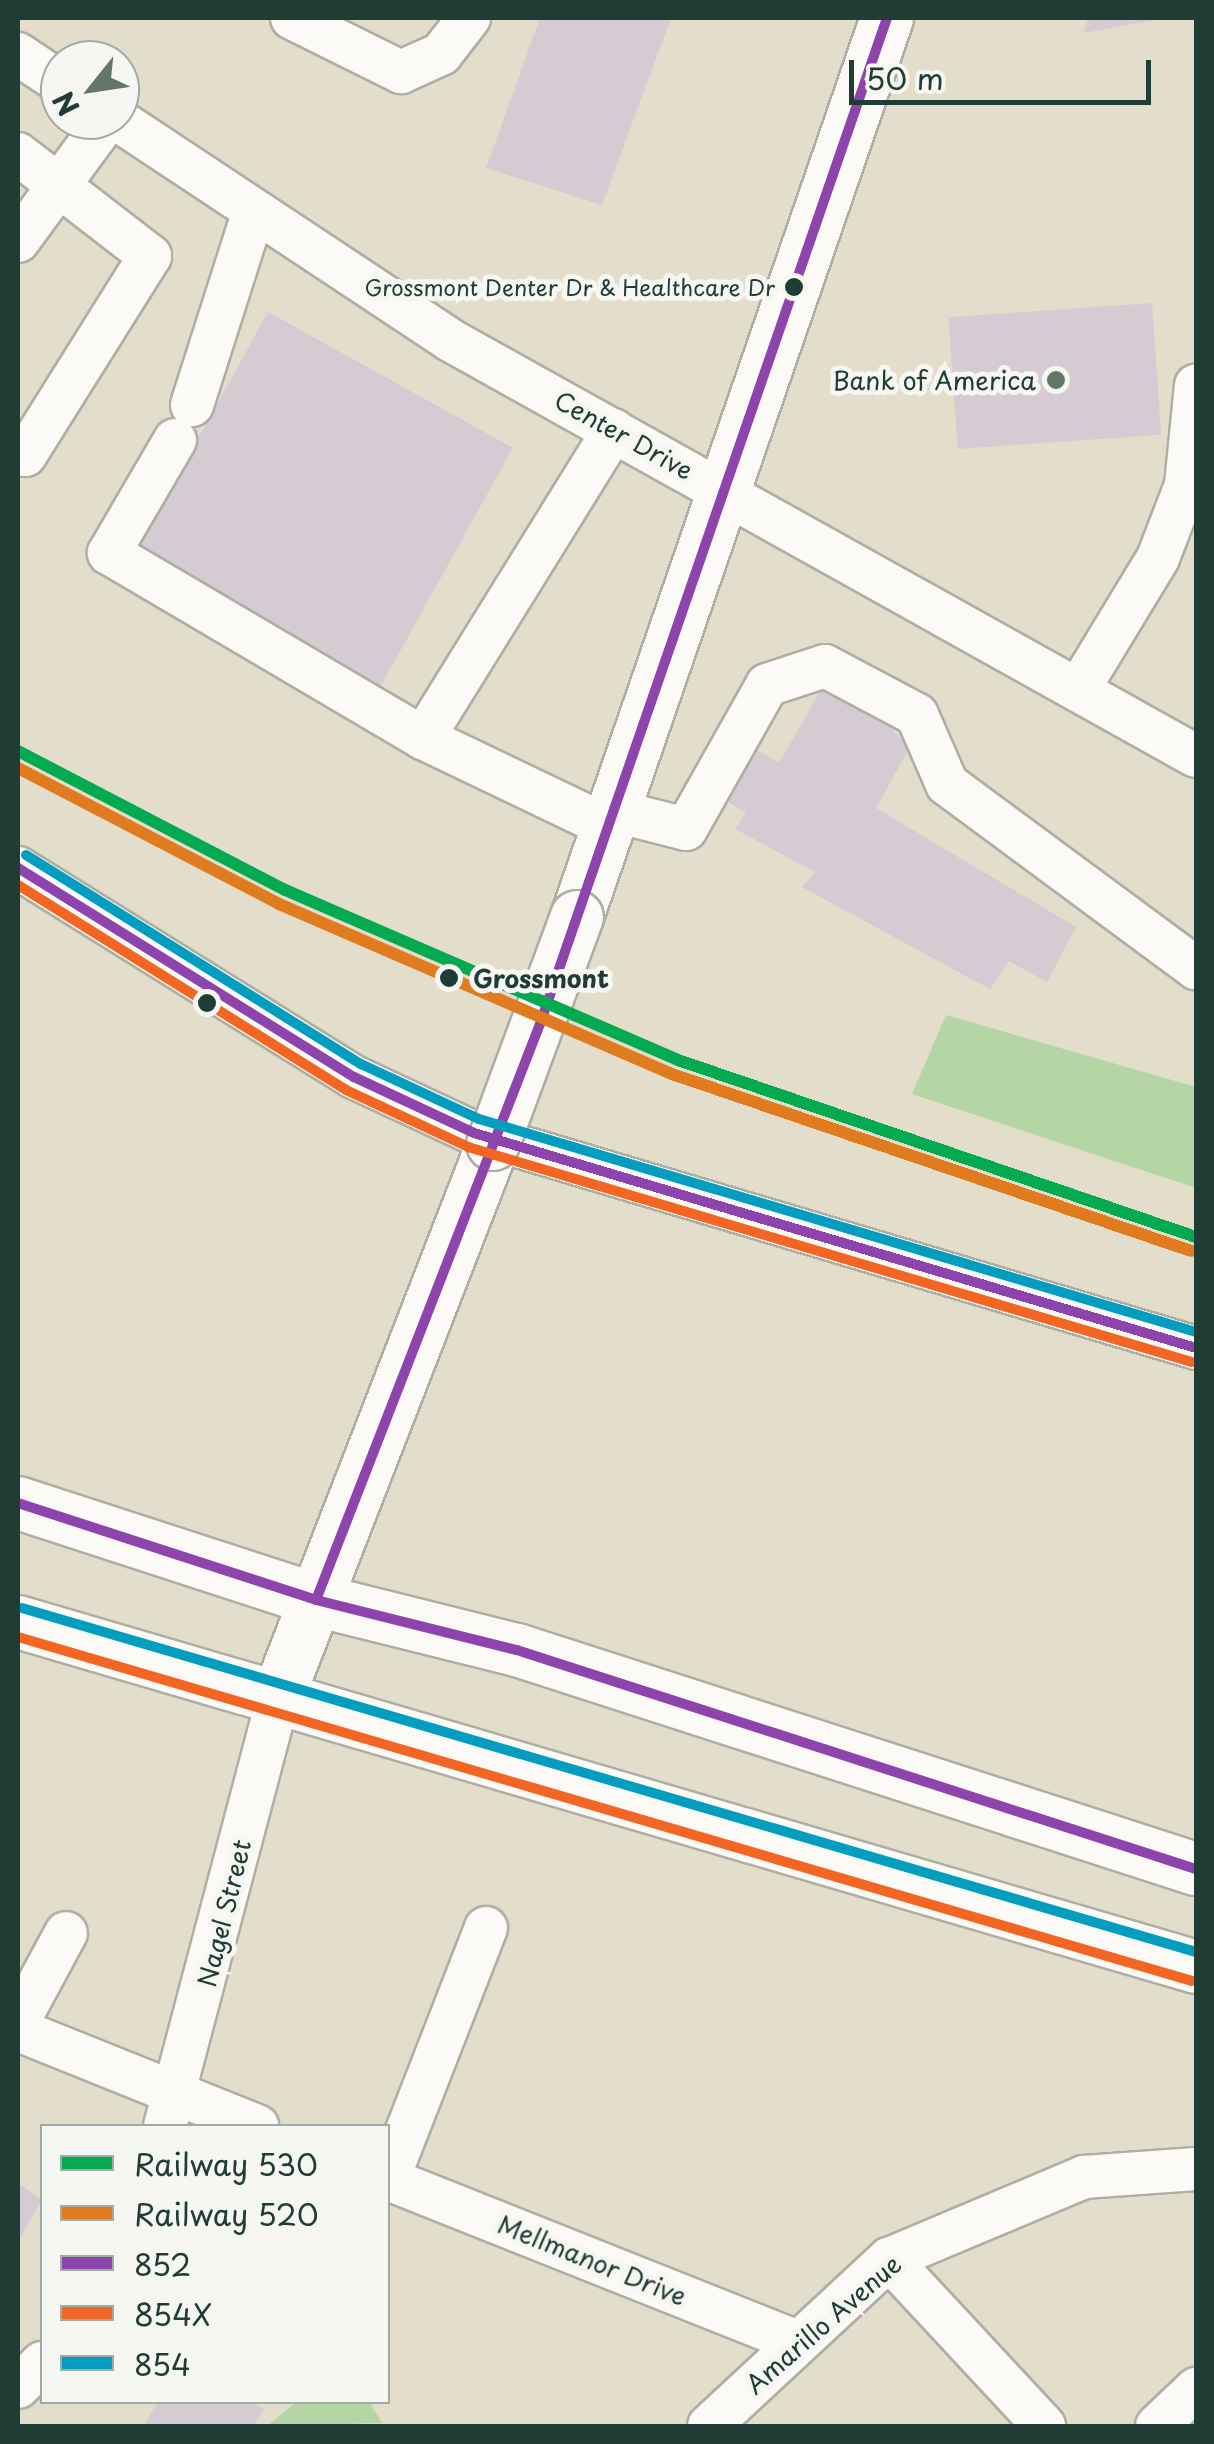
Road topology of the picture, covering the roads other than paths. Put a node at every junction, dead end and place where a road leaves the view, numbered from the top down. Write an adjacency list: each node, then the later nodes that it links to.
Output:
1 (292, 18): 2 (street)
2 (469, 18)
3 (887, 18): 15 (main road)
4 (18, 54): 5 (street)
5 (40, 69)
6 (140, 135): 10 (street, Center Drive)
7 (92, 140): 9 (street)
8 (18, 154): 9 (street)
9 (58, 186): 11 (street); 14 (street)
10 (254, 210): 13 (street, Center Drive); 17 (street)
11 (18, 241)
12 (1196, 385): 16 (street)
13 (614, 430): 15 (street, Center Drive); 17 (street)
14 (18, 450)
15 (726, 491): 16 (street, Center Drive); 19 (main road)
16 (1078, 690): 18 (street, Center Drive)
17 (424, 738): 19 (street)
18 (1196, 756)
19 (612, 819): 21 (street); 24 (main road, bridge)
20 (18, 868): 22 (street)
21 (1196, 968)
22 (1196, 1348)
23 (18, 1503): 24 (main road)
24 (316, 1600): 26 (main road); 27 (main road)
25 (18, 1622): 26 (main road)
26 (278, 1697): 30 (main road); 32 (street, Nagel Street)
27 (1196, 1869)
28 (486, 1928): 35 (street)
29 (66, 1933): 31 (street)
30 (1196, 1967)
31 (18, 2026): 32 (street)
32 (171, 2110): 33 (street)
33 (246, 2124)
34 (1196, 2170): 37 (street, Amarillo Avenue)
35 (390, 2174)
36 (390, 2180): 38 (street, Mellmanor Drive)
37 (889, 2260): 38 (street, Amarillo Avenue); 43 (street)
38 (798, 2342): 42 (street, Amarillo Avenue)
39 (40, 2365): 40 (street)
40 (18, 2386)
41 (1196, 2389): 44 (street)
42 (709, 2426)
43 (1044, 2426)
44 (1157, 2426)

